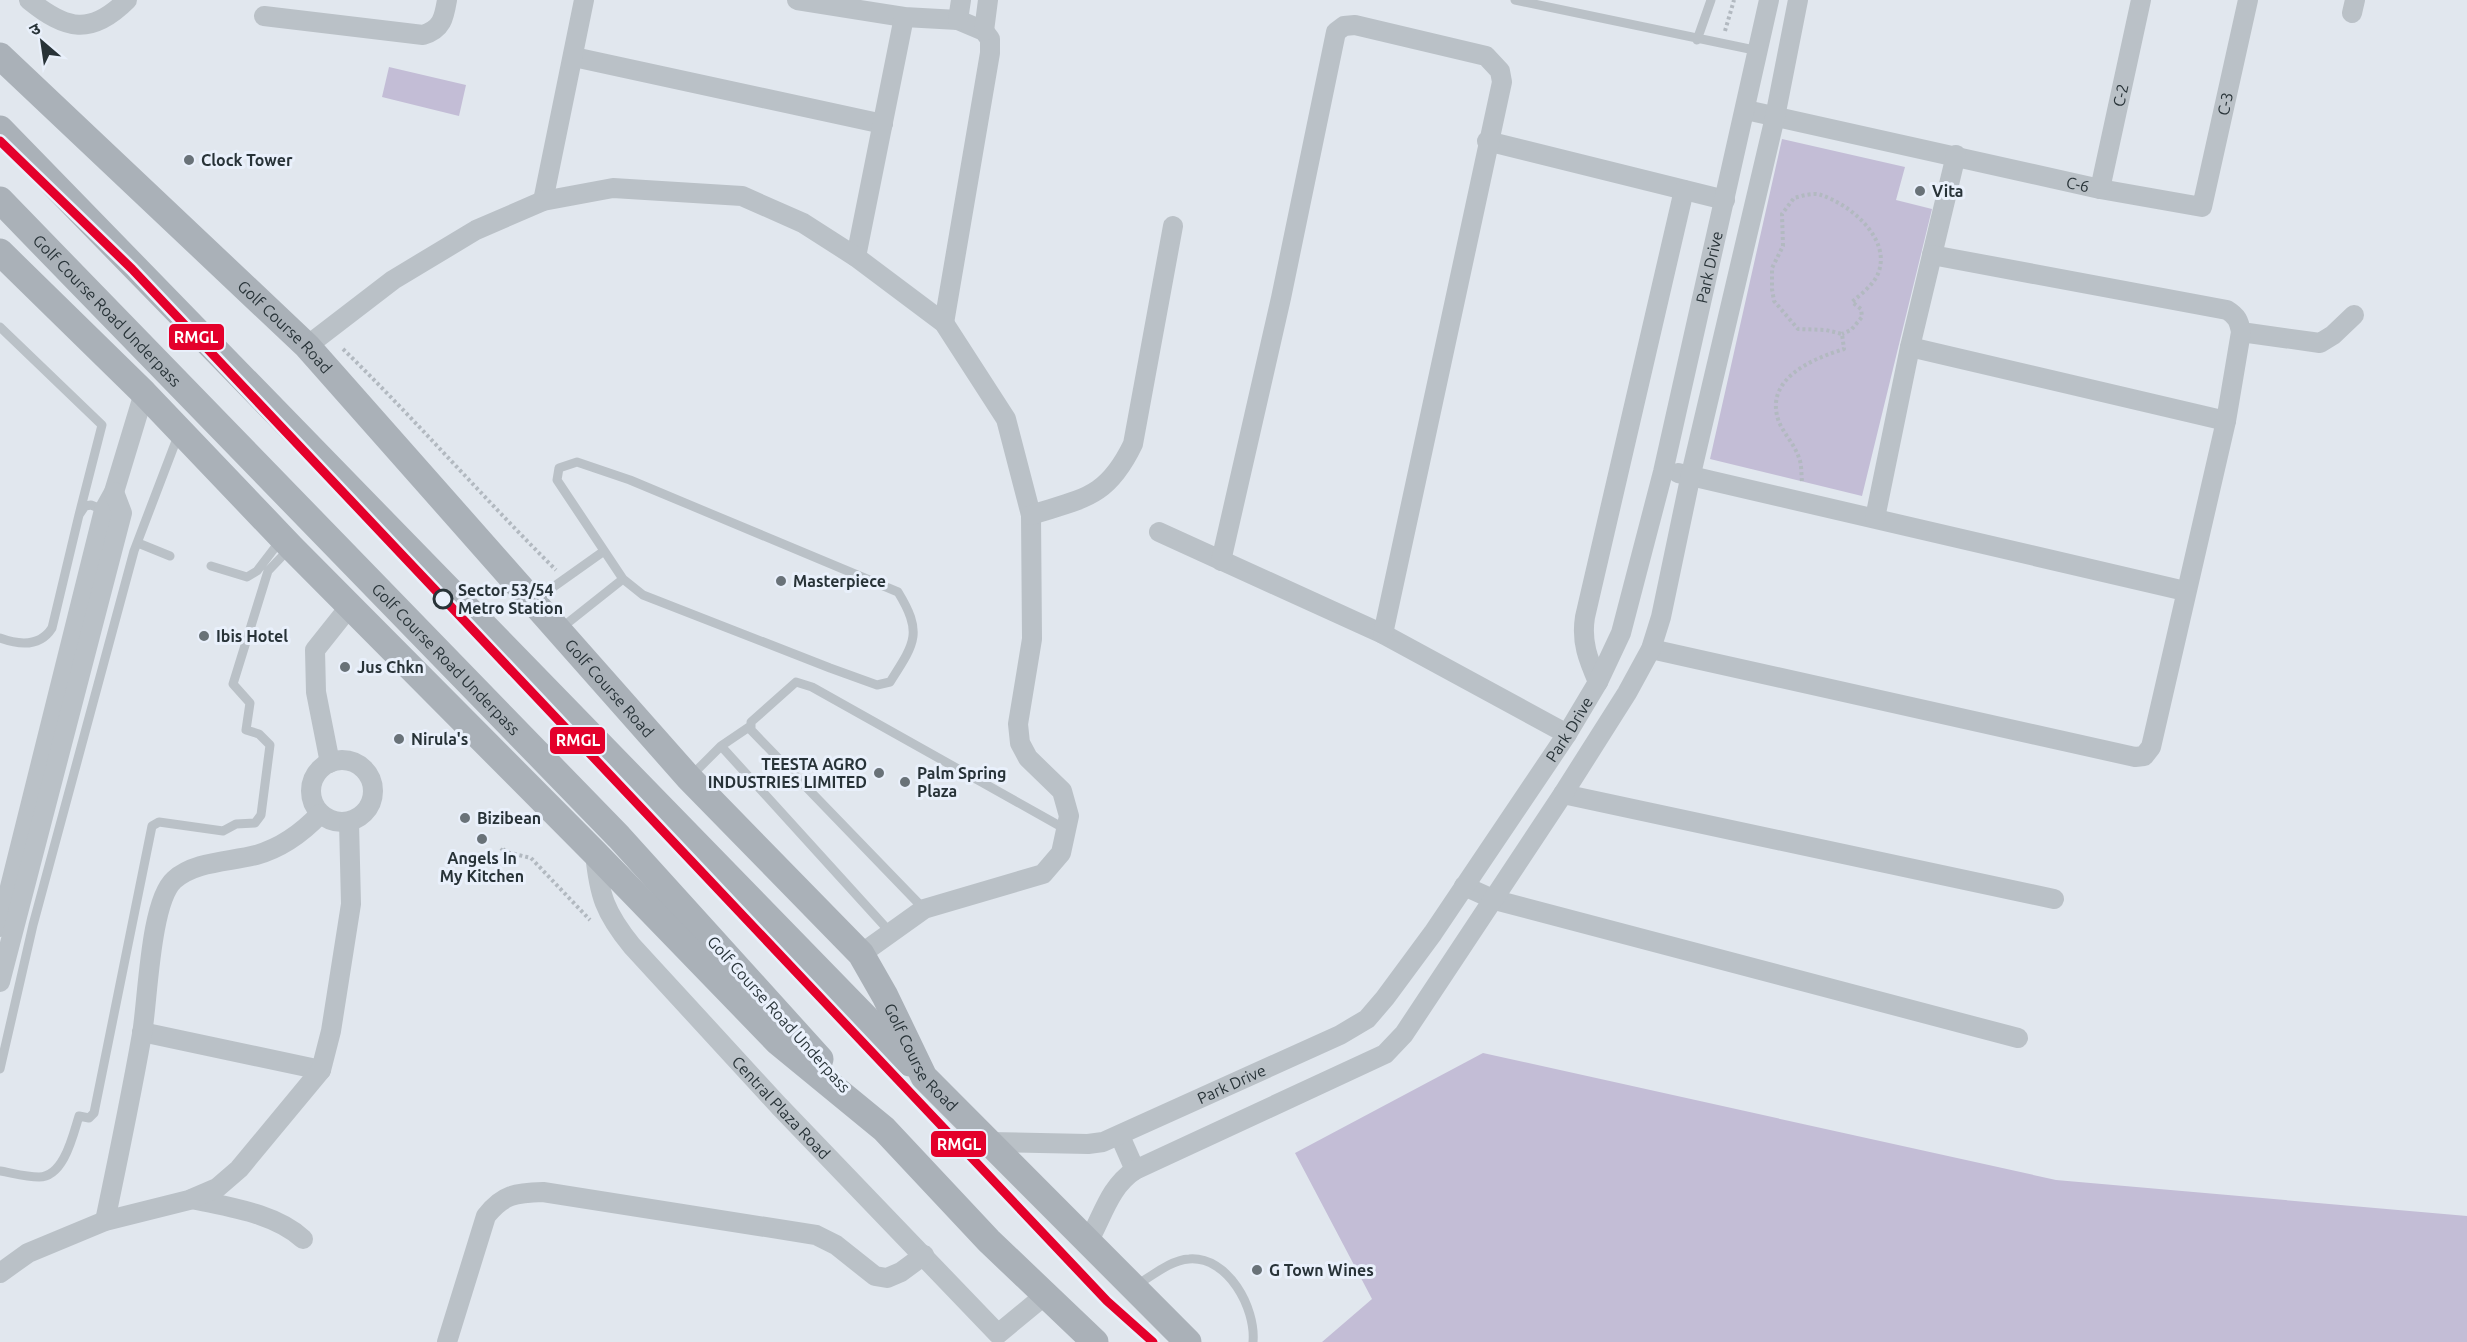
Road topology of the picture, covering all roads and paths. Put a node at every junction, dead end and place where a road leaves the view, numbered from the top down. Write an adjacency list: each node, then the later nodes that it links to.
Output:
1 (29, 0): 2 (street)
2 (127, 0)
3 (447, 0): 15 (street)
4 (584, 0): 23 (street)
5 (797, 0): 16 (street)
6 (961, 0): 17 (street)
7 (988, 0): 18 (street)
8 (1515, 0): 19 (lane)
9 (1711, 0): 19 (lane)
10 (1734, 0): 20 (path)
11 (1769, 0): 21 (street, Park Drive)
12 (1798, 0): 25 (street, Park Drive)
13 (2141, 0): 30 (street, C-2)
14 (2248, 0): 35 (street, C-3)
15 (264, 16)
16 (904, 17): 17 (street); 26 (street)
17 (958, 20): 18 (street)
18 (984, 31): 41 (street)
19 (1697, 40): 20 (lane)
20 (1722, 43): 21 (lane)
21 (1759, 51): 24 (street, Park Drive)
22 (0, 56): 45 (main road, Golf Course Road)
23 (574, 57): 26 (street); 34 (street)
24 (1746, 110): 25 (street, C-6); 33 (street, Park Drive)
25 (1775, 117): 29 (street, C-6); 51 (street, Park Drive)
26 (883, 124): 39 (street)
27 (0, 129): 100 (main road)
28 (1487, 141): 31 (street); 63 (street); 71 (street)
29 (1956, 155): 30 (street, C-6); 38 (street)
30 (2100, 189): 35 (street, C-6)
31 (1684, 190): 33 (street); 74 (street)
32 (0, 200): 101 (main road, Golf Course Road Underpass)
33 (1725, 200): 50 (street, Park Drive)
34 (543, 201): 39 (street); 45 (street)
35 (2202, 207)
36 (1173, 226): 56 (street)
37 (0, 252): 47 (main road)
38 (1932, 255): 43 (street); 46 (street)
39 (856, 257): 41 (street)
40 (2354, 315): 43 (street)
41 (944, 323): 56 (street)
42 (0, 327): 55 (lane)
43 (2241, 332): 48 (street)
44 (1842, 334): 44 (path); 52 (path)
45 (316, 338): 65 (path); 68 (main road, Golf Course Road)
46 (1910, 347): 48 (street); 57 (street)
47 (144, 393): 49 (main road); 53 (street)
48 (2226, 421): 67 (street)
49 (180, 430): 59 (lane); 60 (main road)
50 (1663, 472): 51 (street); 74 (street, Park Drive)
51 (1691, 474): 57 (street); 73 (street, Park Drive)
52 (1802, 481)
53 (114, 492): 54 (street); 94 (street)
54 (104, 510): 55 (lane); 91 (street)
55 (79, 514): 72 (lane)
56 (1031, 515): 83 (street)
57 (1875, 518): 67 (street)
58 (1159, 532): 63 (street)
59 (138, 543): 62 (lane); 98 (lane)
60 (287, 543): 64 (lane); 69 (main road); 105 (lane)
61 (604, 551): 65 (lane); 66 (lane); 66 (lane)
62 (170, 556)
63 (1221, 561): 71 (street)
64 (211, 567)
65 (565, 579): 68 (lane)
66 (622, 579): 70 (lane)
67 (2185, 591): 73 (street)
68 (533, 601): 70 (main road, Golf Course Road)
69 (350, 606): 78 (street); 85 (main road)
70 (558, 630): 79 (main road, Golf Course Road)
71 (1383, 634): 76 (street)
72 (0, 638)
73 (1651, 649): 80 (street, Park Drive)
74 (1598, 682): 76 (street, Park Drive)
75 (748, 727): 77 (lane); 83 (lane); 90 (lane)
76 (1567, 734): 87 (street, Park Drive)
77 (721, 746): 79 (lane); 92 (lane)
78 (330, 763): 81 (street); 82 (street)
79 (689, 778): 93 (main road, Golf Course Road)
80 (1563, 794): 88 (street); 89 (street, Park Drive)
81 (320, 814): 82 (street); 96 (street)
82 (349, 822): 99 (street)
83 (1067, 830): 90 (street)
84 (503, 849): 86 (path)
85 (595, 854): 101 (main road); 110 (street, Central Plaza Road)
86 (531, 858)
87 (1464, 886): 89 (street); 102 (street, Park Drive)
88 (2054, 899)
89 (1495, 900): 97 (street); 104 (street, Park Drive)
90 (924, 909): 92 (street)
91 (0, 927)
92 (890, 932): 93 (street)
93 (861, 954): 100 (main road, Golf Course Road)
94 (3, 956): 95 (street)
95 (0, 982)
96 (142, 1032): 99 (street); 107 (street)
97 (2018, 1038)
98 (0, 1069)
99 (321, 1070): 106 (street)
100 (924, 1077): 103 (main road, Golf Course Road)
101 (884, 1129): 113 (main road)
102 (1120, 1136): 103 (street, Park Drive); 104 (street)
103 (988, 1142): 109 (main road, Golf Course Road)
104 (1135, 1170): 109 (street, Park Drive)
105 (0, 1171)
106 (192, 1198): 107 (street); 108 (street)
107 (105, 1221): 111 (street)
108 (303, 1239)
109 (1088, 1242): 112 (main road, Golf Course Road)
110 (929, 1259): 114 (street, Central Plaza Road); 115 (street)
111 (0, 1273)
112 (1133, 1287): 117 (main road, Golf Course Road); 118 (lane)
113 (1044, 1296): 114 (street); 116 (main road)
114 (998, 1338)
115 (447, 1342)
116 (1095, 1342)
117 (1188, 1342)
118 (1253, 1342)

